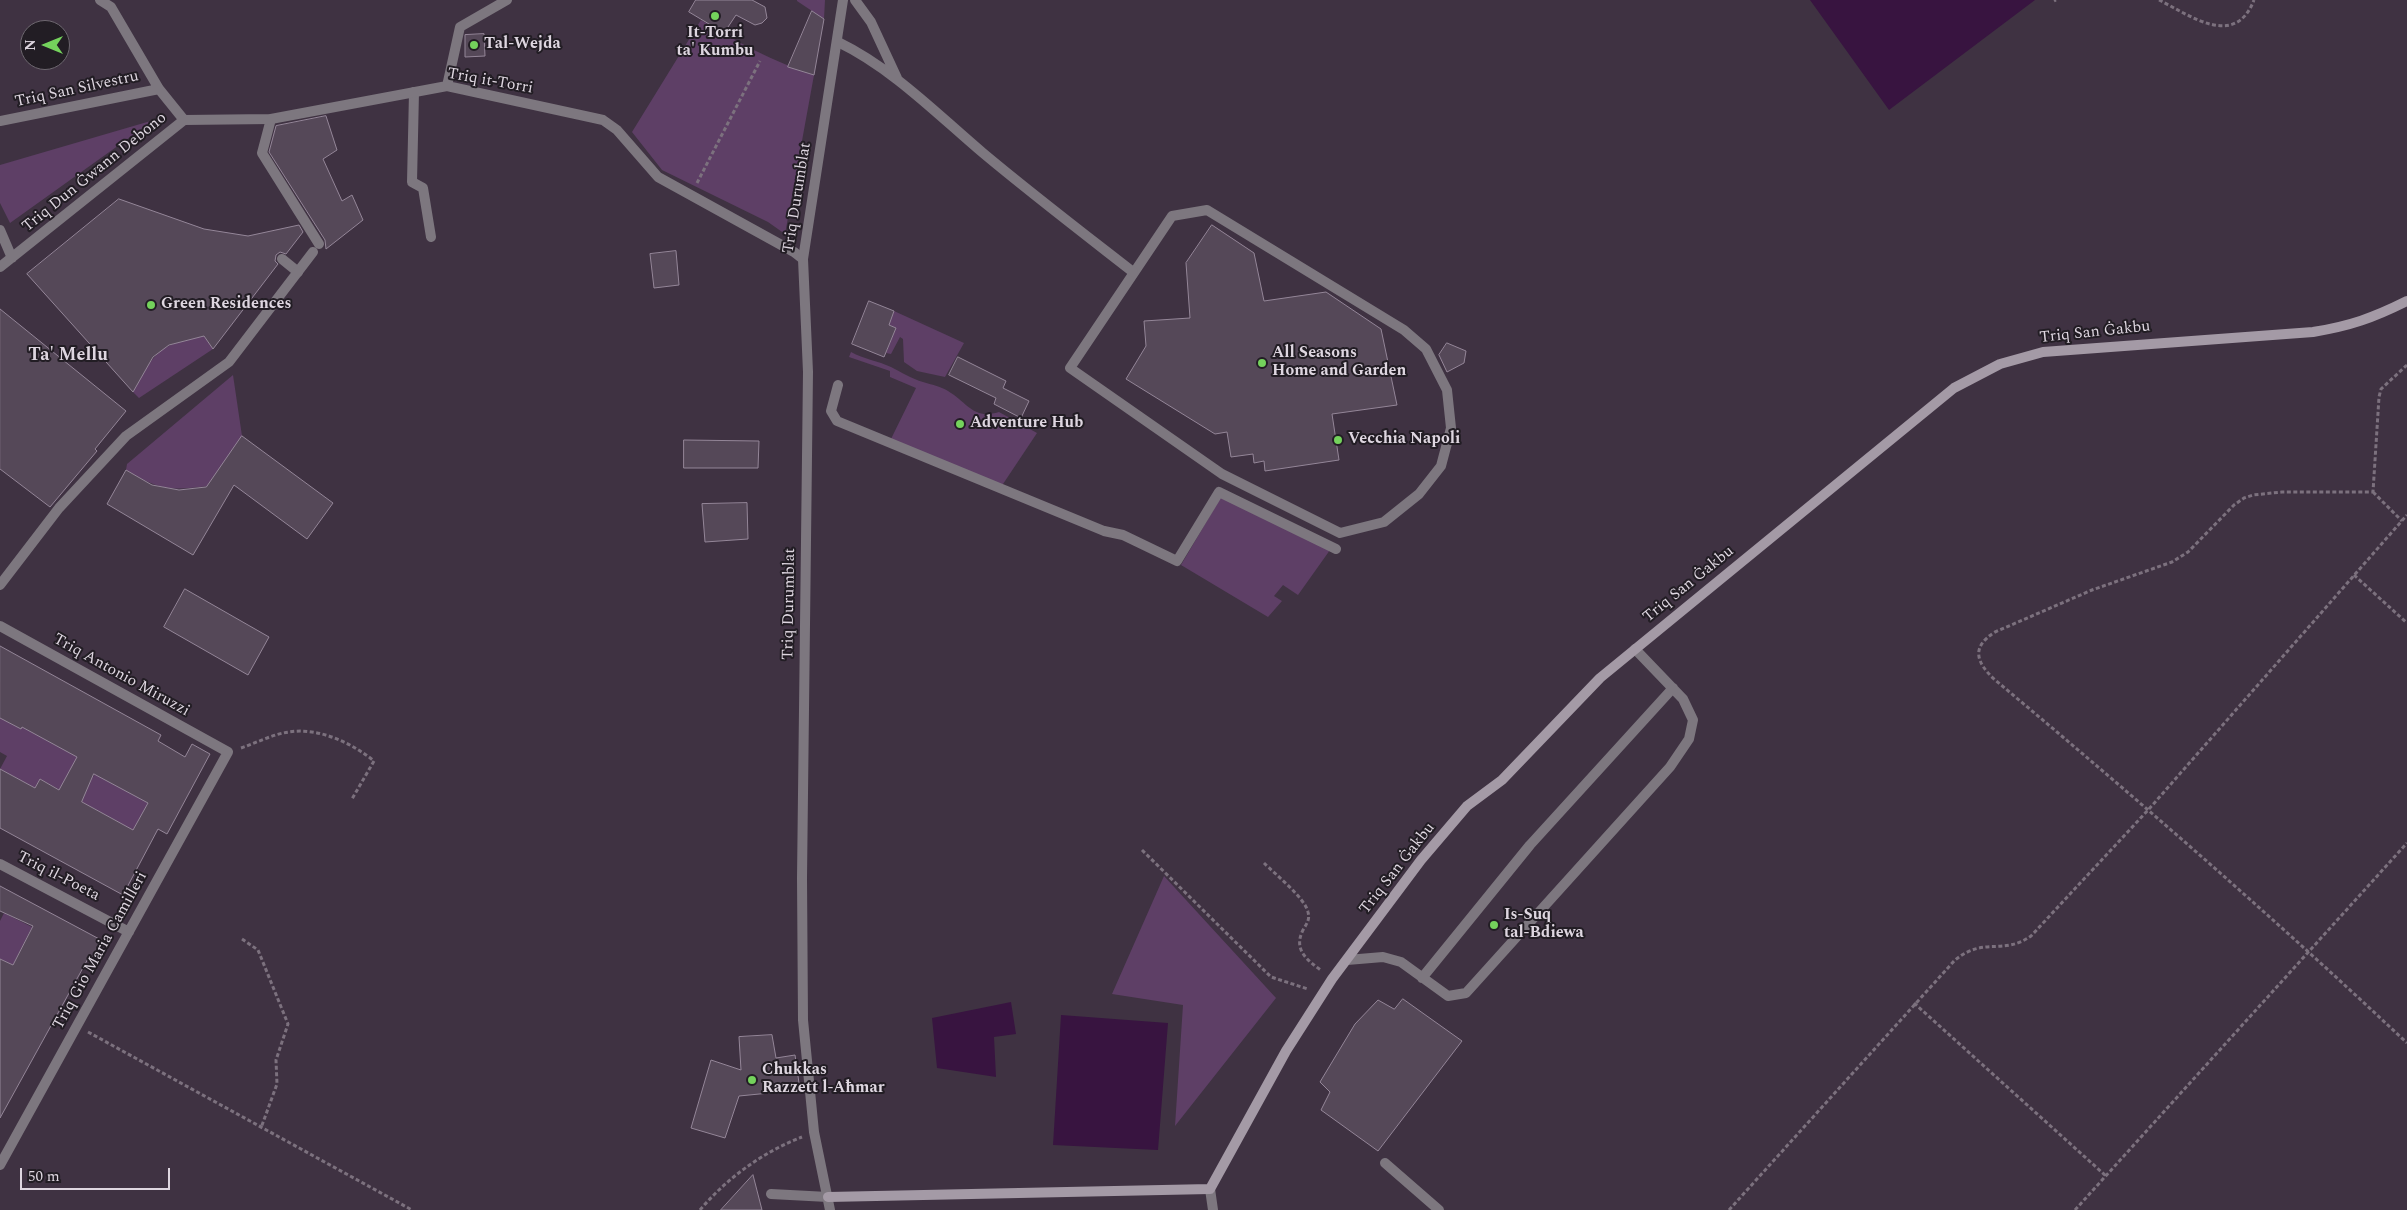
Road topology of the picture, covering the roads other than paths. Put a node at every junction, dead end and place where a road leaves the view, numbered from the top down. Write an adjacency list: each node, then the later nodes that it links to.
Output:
1 (100, 0): 8 (street)
2 (507, 0): 7 (street)
3 (843, 0): 5 (street, Triq Durumblat)
4 (855, 0): 6 (street)
5 (838, 42): 6 (street); 17 (street, Triq Durumblat)
6 (898, 80): 20 (street)
7 (447, 86): 9 (street, Triq it-Torri); 17 (street, Triq it-Torri)
8 (159, 89): 11 (street); 12 (street, Triq San Silvestru)
9 (414, 92): 10 (street, Triq it-Torri); 14 (street)
10 (271, 119): 11 (street, Triq it-Torri); 19 (street)
11 (184, 120): 15 (street, Triq Dun Ġwann Debono)
12 (0, 121)
13 (0, 230): 15 (street)
14 (431, 237)
15 (12, 258): 18 (street, Triq Dun Ġwann Debono)
16 (282, 259): 19 (street)
17 (803, 259): 37 (street, Triq Durumblat)
18 (0, 267)
19 (298, 272): 24 (street)
20 (1133, 272): 20 (street)
21 (2407, 301): 26 (main road, Triq San Ġakbu)
22 (838, 385): 23 (street)
23 (1336, 549)
24 (0, 585)
25 (0, 626): 28 (street, Triq Antonio Miruzzi)
26 (1635, 649): 27 (street); 31 (main road, Triq San Ġakbu)
27 (1673, 688): 32 (street); 32 (street)
28 (228, 752): 30 (street, Triq Gio Maria Camilleri)
29 (0, 864): 30 (street, Triq il-Poeta)
30 (129, 932): 34 (street, Triq Gio Maria Camilleri)
31 (1347, 960): 32 (street); 35 (main road, Triq San Ġakbu)
32 (1422, 978)
33 (1385, 1163): 40 (street)
34 (0, 1165)
35 (1210, 1189): 37 (main road); 39 (street)
36 (771, 1194): 37 (street)
37 (828, 1197): 38 (street, Triq Durumblat)
38 (830, 1210)
39 (1213, 1210)
40 (1439, 1210)

